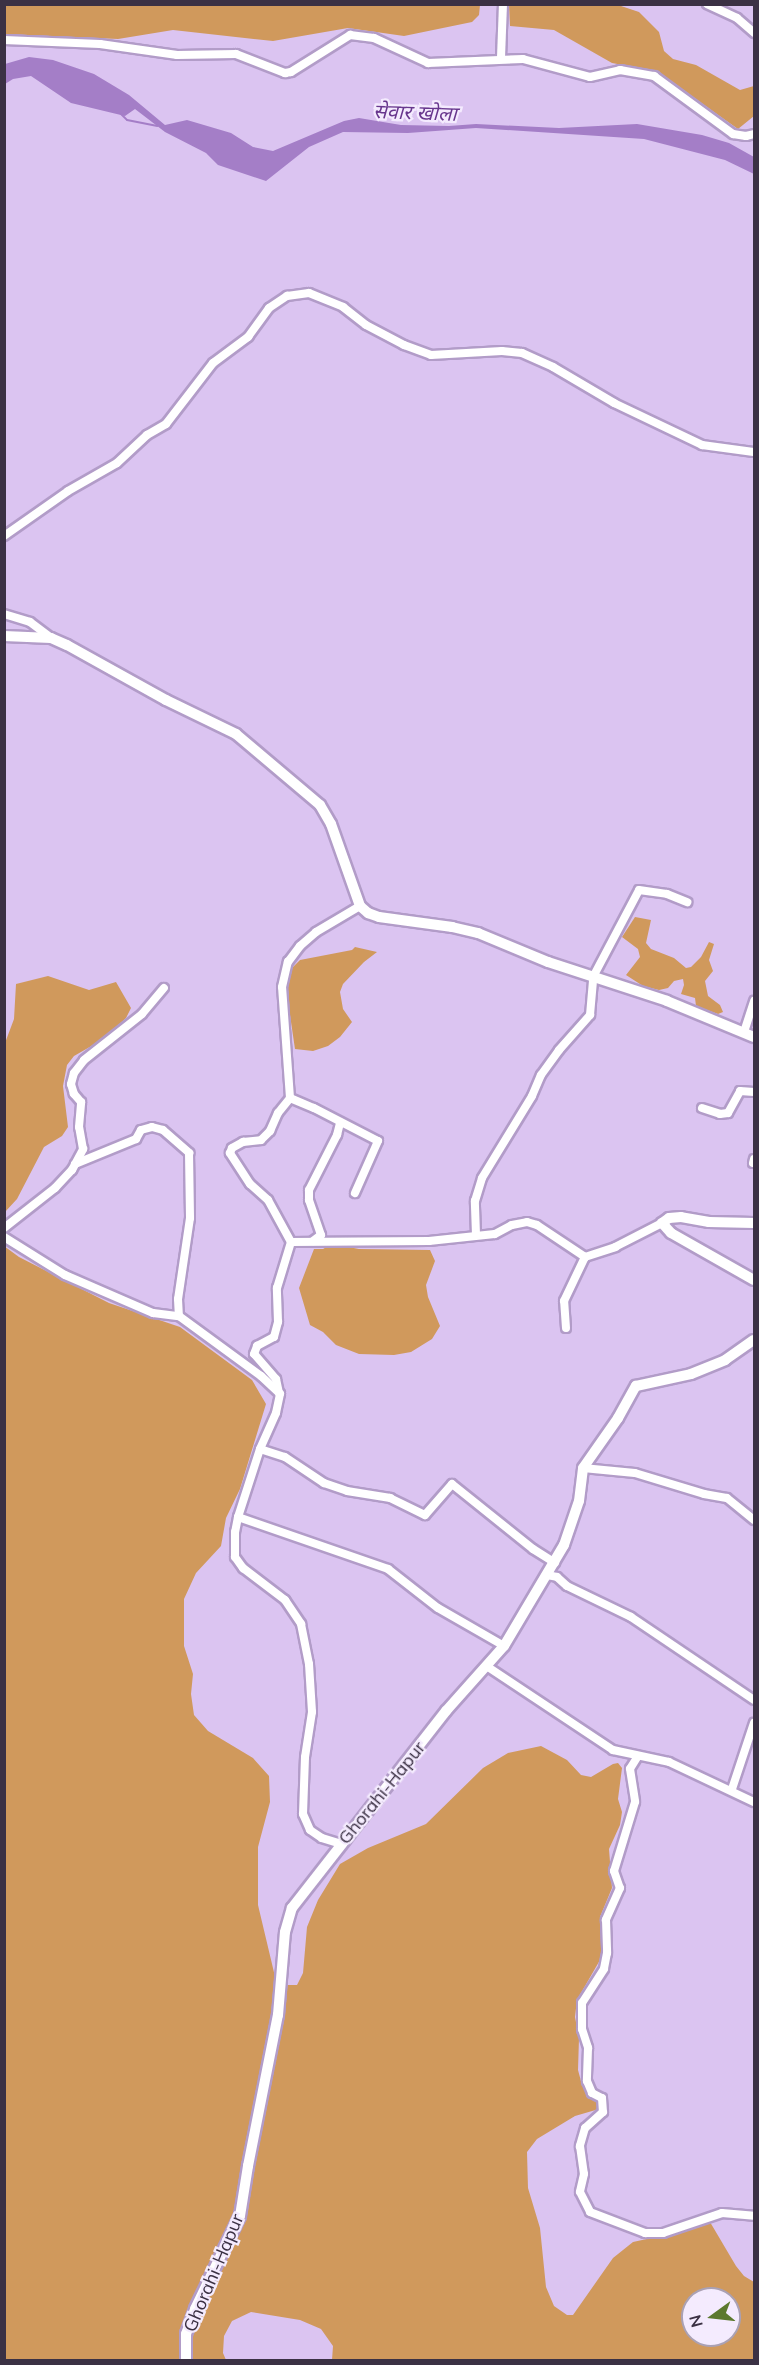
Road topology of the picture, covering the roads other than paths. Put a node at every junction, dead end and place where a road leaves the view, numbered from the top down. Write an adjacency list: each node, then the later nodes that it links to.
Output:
1 (503, 4): 5 (street)
2 (707, 4): 3 (street)
3 (754, 33)
4 (4, 40): 5 (street)
5 (501, 58): 6 (street)
6 (754, 134)
7 (754, 452): 8 (street)
8 (4, 536)
9 (4, 614): 11 (street)
10 (4, 636): 11 (street)
11 (51, 638): 13 (street)
12 (687, 902): 14 (street)
13 (360, 906): 14 (street); 19 (street)
14 (593, 977): 17 (street); 27 (street)
15 (164, 988): 22 (street)
16 (754, 1001): 17 (street)
17 (749, 1034)
18 (754, 1092): 20 (street)
19 (290, 1098): 21 (street); 30 (street)
20 (702, 1108)
21 (340, 1123): 23 (street); 29 (street)
22 (75, 1164): 26 (street); 33 (street)
23 (355, 1193)
24 (754, 1223): 25 (street)
25 (662, 1224): 31 (street); 32 (street)
26 (4, 1228)
27 (476, 1235): 29 (street); 31 (street)
28 (4, 1237): 33 (street)
29 (313, 1241): 30 (street)
30 (291, 1242): 36 (street)
31 (585, 1257): 34 (street)
32 (754, 1280)
33 (179, 1316): 36 (street)
34 (566, 1328)
35 (754, 1340): 38 (street, Ghorahi-Hapur)
36 (280, 1394): 37 (street)
37 (260, 1449): 39 (street); 41 (street)
38 (583, 1468): 40 (street); 41 (street, Ghorahi-Hapur)
39 (238, 1517): 43 (street); 50 (street)
40 (754, 1520)
41 (555, 1563): 42 (street, Ghorahi-Hapur)
42 (547, 1575): 43 (street, Ghorahi-Hapur); 45 (street)
43 (504, 1646): 44 (street, Ghorahi-Hapur)
44 (488, 1667): 47 (street); 50 (street, Ghorahi-Hapur)
45 (754, 1700)
46 (754, 1723): 48 (street)
47 (638, 1756): 48 (street); 51 (street)
48 (732, 1789): 49 (street)
49 (754, 1802)
50 (342, 1844): 52 (street, Ghorahi-Hapur)
51 (754, 2216)
52 (186, 2361)

